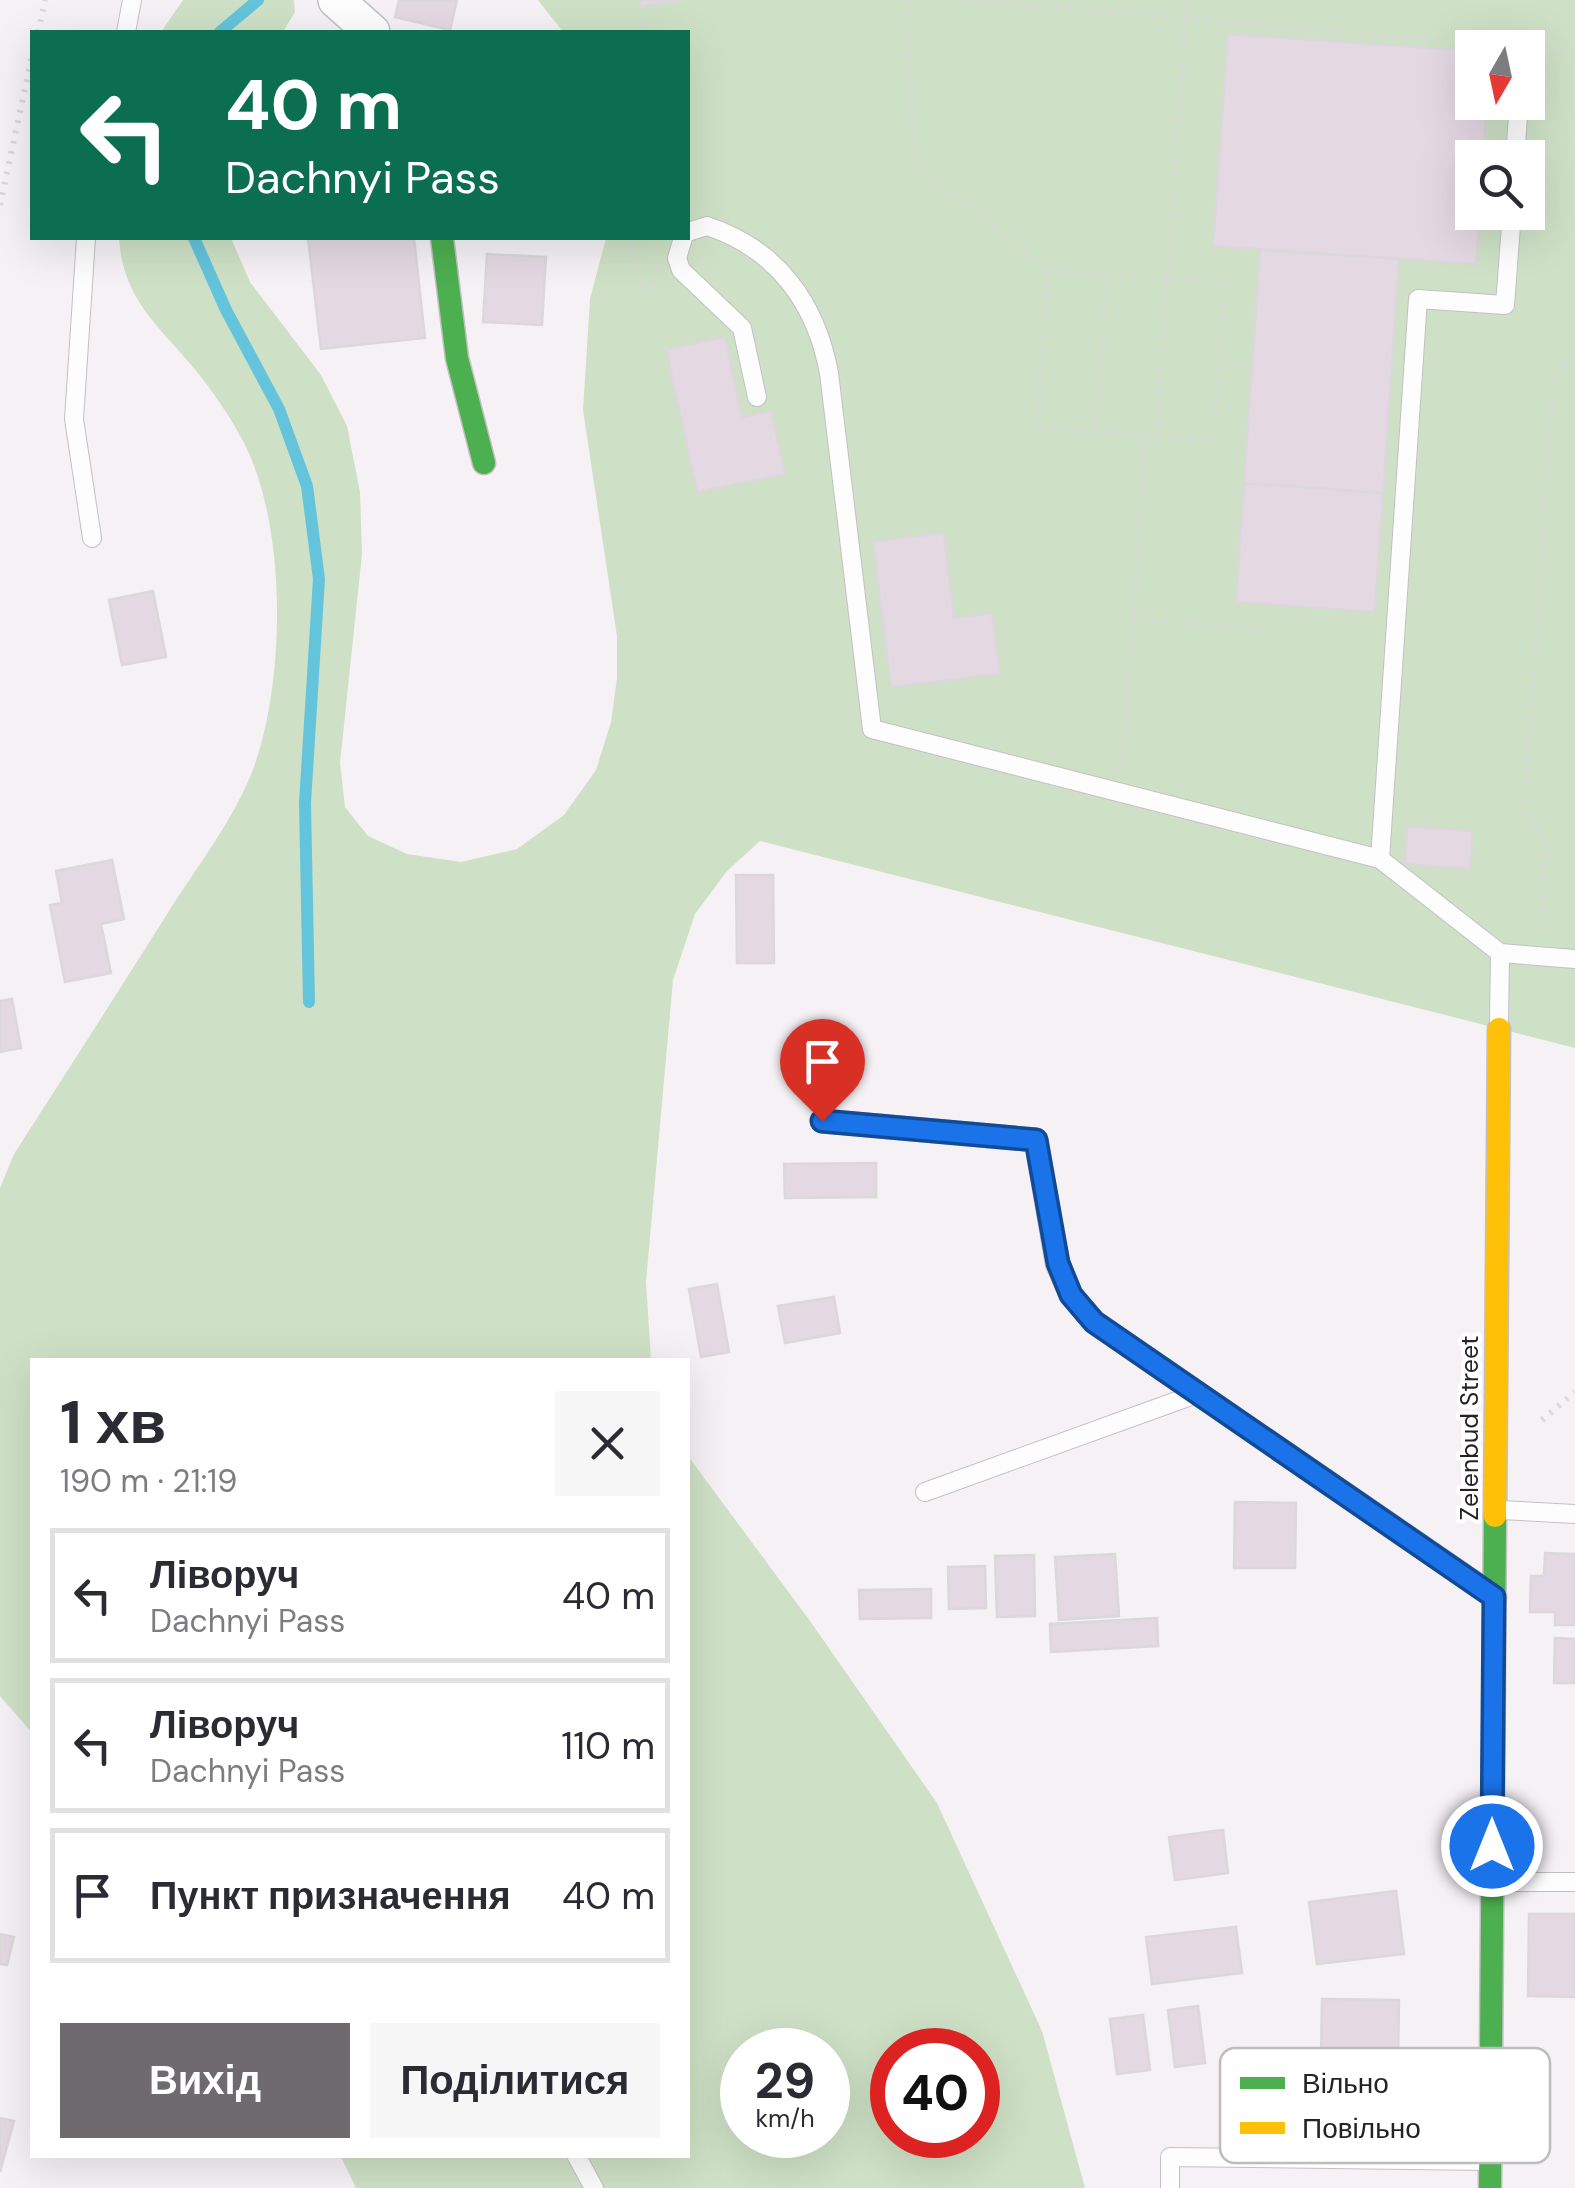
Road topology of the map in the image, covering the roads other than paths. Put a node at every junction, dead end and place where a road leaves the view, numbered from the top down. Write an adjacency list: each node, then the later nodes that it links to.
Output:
1 (132, 0): 3 (lane)
2 (336, 0): 4 (street)
3 (126, 30)
4 (370, 30)
5 (1511, 230): 13 (lane)
6 (690, 233): 13 (lane)
7 (86, 240): 12 (lane)
8 (442, 240): 11 (street)
9 (683, 240): 10 (lane)
10 (757, 397)
11 (484, 463)
12 (92, 538)
13 (1380, 859): 14 (lane)
14 (1500, 953): 15 (lane); 16 (lane)
15 (1575, 960)
16 (1500, 1029): 20 (street, Zelenbud Street)
17 (822, 1121): 18 (street)
18 (1198, 1394): 19 (lane); 22 (street)
19 (924, 1492)
20 (1496, 1510): 21 (lane); 22 (street, Zelenbud Street)
21 (1575, 1514)
22 (1494, 1597): 23 (street, Zelenbud Street)
23 (1492, 1882): 24 (lane); 25 (street, Zelenbud Street)
24 (1575, 1882)
25 (1491, 2048)
26 (1220, 2157): 29 (lane)
27 (578, 2158): 28 (lane)
28 (594, 2188)
29 (1170, 2188)

